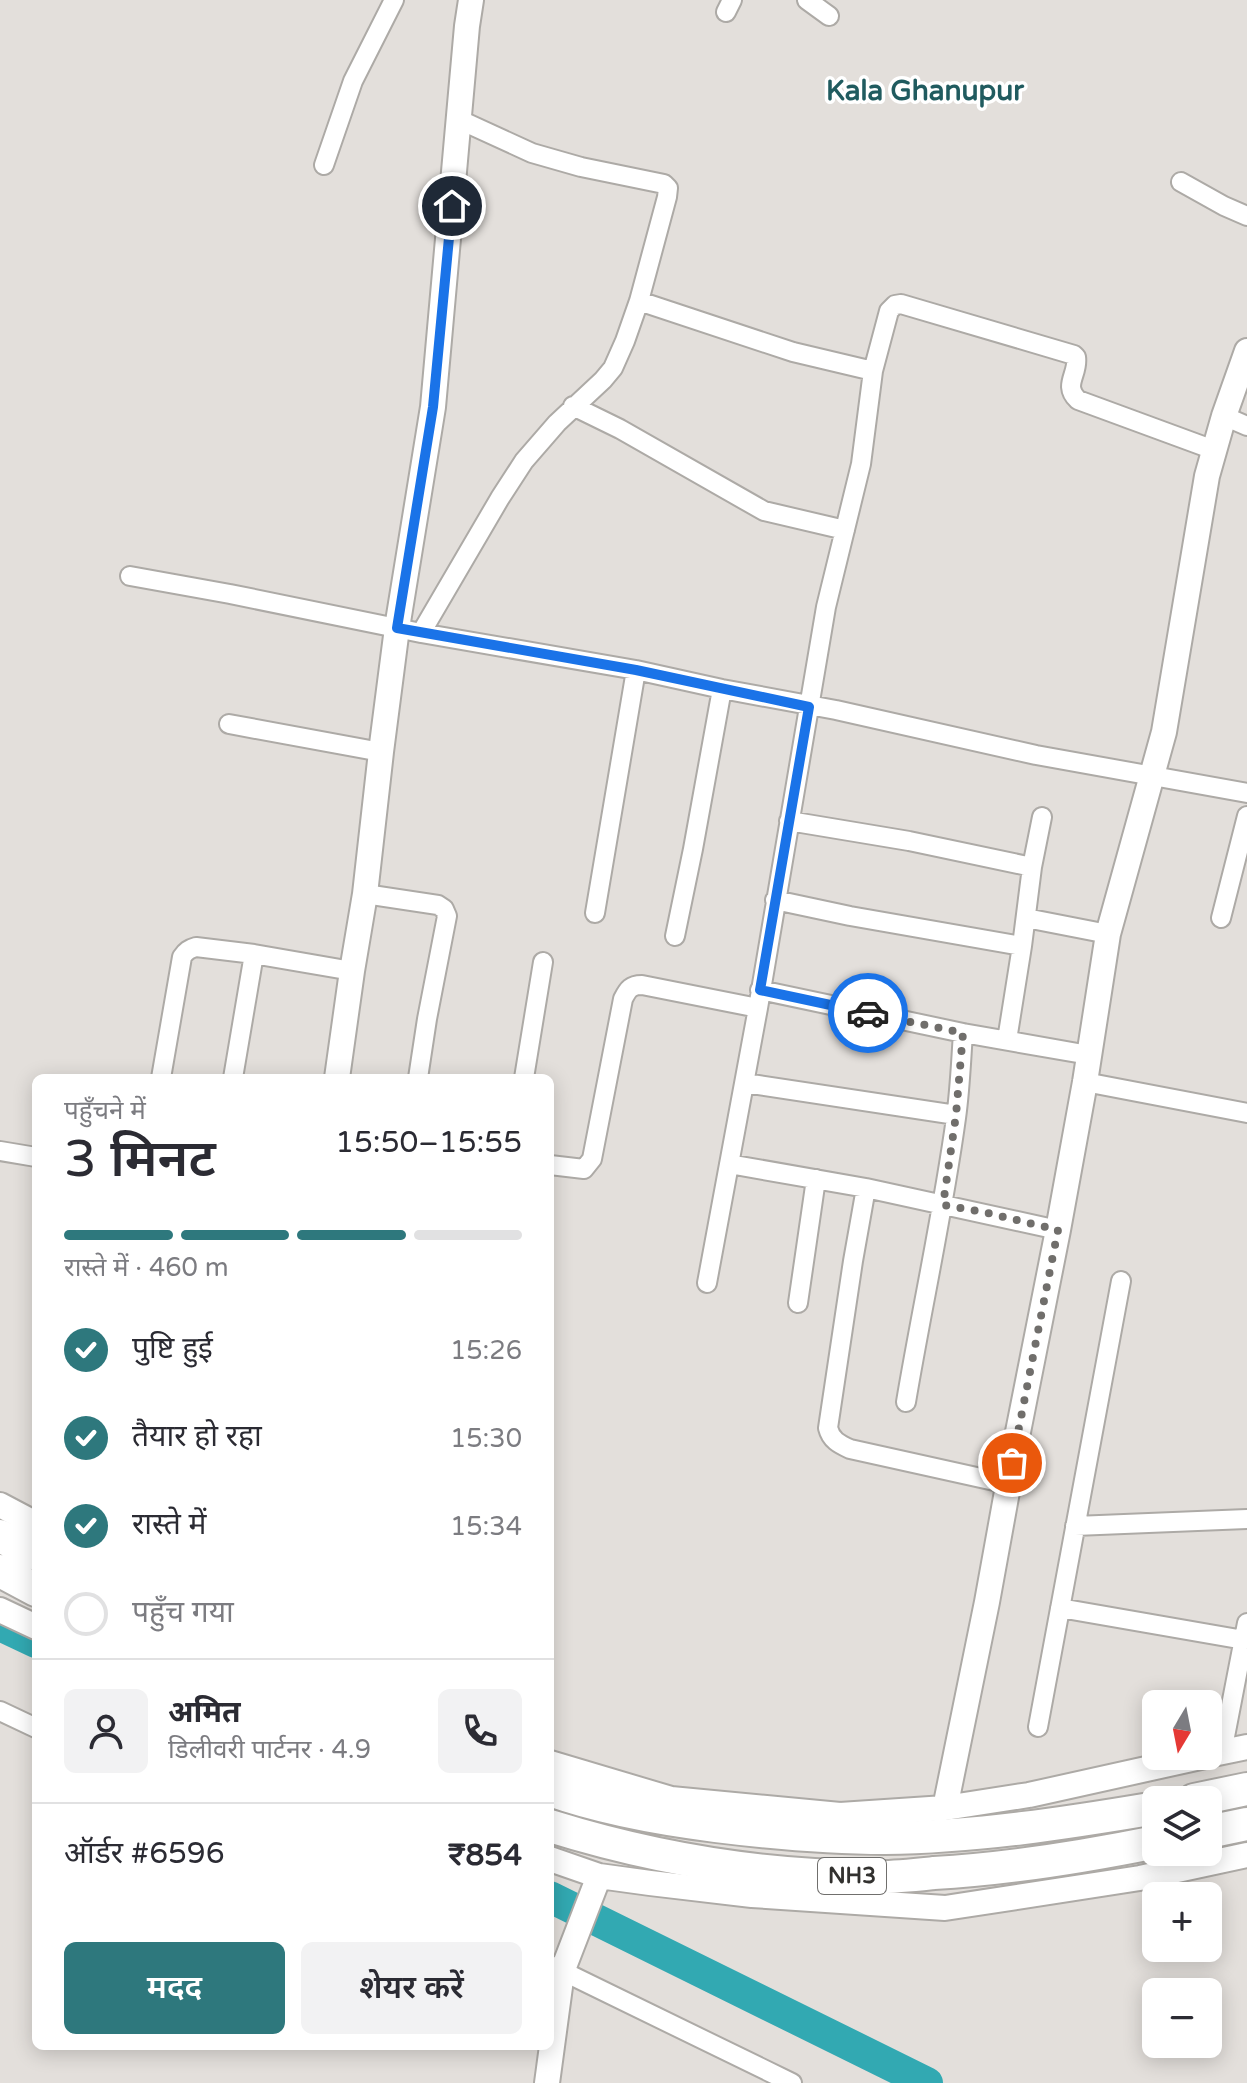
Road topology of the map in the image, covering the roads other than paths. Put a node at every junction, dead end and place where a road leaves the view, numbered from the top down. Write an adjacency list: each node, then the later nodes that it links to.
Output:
1 (394, 0): 6 (street)
2 (471, 0): 5 (street)
3 (807, 0): 4 (street)
4 (829, 16)
5 (460, 120): 9 (street); 18 (street)
6 (324, 165)
7 (1181, 182): 8 (street)
8 (1247, 216)
9 (639, 301): 11 (street); 12 (street)
10 (1247, 351): 13 (street)
11 (873, 371): 15 (street); 16 (street)
12 (573, 406): 16 (street); 18 (street)
13 (1224, 416): 14 (street); 15 (street)
14 (1247, 426)
15 (1214, 450): 24 (street)
16 (845, 530): 21 (street)
17 (130, 576): 18 (street)
18 (409, 631): 19 (street); 23 (street)
19 (636, 670): 20 (street); 32 (street)
20 (722, 689): 21 (street); 36 (street)
21 (809, 707): 24 (street); 28 (street)
22 (229, 724): 23 (street)
23 (381, 752): 30 (street)
24 (1153, 776): 25 (street); 35 (street)
25 (1247, 793)
26 (1247, 816): 34 (street)
27 (1042, 817): 29 (street)
28 (789, 821): 29 (street); 31 (street)
29 (1032, 867): 33 (street)
30 (365, 894): 40 (street); 48 (street)
31 (775, 900): 37 (street); 41 (street)
32 (595, 913)
33 (1026, 918): 35 (street); 37 (street)
34 (1221, 918)
35 (1108, 934): 44 (street)
36 (675, 936)
37 (1022, 946): 43 (street)
38 (254, 954): 40 (street); 45 (street); 46 (street)
39 (543, 962): 49 (street)
40 (352, 971): 47 (street)
41 (759, 999): 42 (street); 51 (street); 57 (street)
42 (963, 1033): 43 (street); 53 (street)
43 (1007, 1040): 44 (street)
44 (1089, 1055): 50 (street)
45 (162, 1074)
46 (234, 1074)
47 (338, 1074)
48 (419, 1074)
49 (525, 1074)
50 (1085, 1082): 52 (street); 61 (street)
51 (745, 1083): 53 (street); 56 (street)
52 (1247, 1113)
53 (956, 1115): 60 (street)
54 (0, 1151): 55 (street)
55 (32, 1156)
56 (729, 1164): 58 (street); 63 (street)
57 (554, 1166)
58 (816, 1179): 59 (street); 64 (street)
59 (866, 1188): 60 (street); 66 (street)
60 (943, 1205): 61 (street); 65 (street)
61 (1058, 1230): 66 (street)
62 (1121, 1281): 70 (street)
63 (707, 1283)
64 (798, 1303)
65 (906, 1402)
66 (1008, 1484): 90 (street)
67 (0, 1505): 69 (street)
68 (1247, 1519): 70 (street)
69 (32, 1522)
70 (1075, 1526): 75 (street)
71 (0, 1536): 72 (highway)
72 (32, 1552)
73 (0, 1571): 74 (highway)
74 (32, 1588)
75 (1060, 1608): 78 (street); 82 (street)
76 (0, 1610): 77 (street)
77 (32, 1625)
78 (1245, 1631): 80 (street)
79 (0, 1711): 81 (street)
80 (1222, 1715)
81 (32, 1726)
82 (1038, 1727)
83 (1247, 1747): 84 (street)
84 (1222, 1753)
85 (554, 1764): 90 (street)
86 (1143, 1770): 90 (street)
87 (1247, 1789): 89 (highway)
88 (554, 1792): 91 (highway, NH3)
89 (1222, 1794)
90 (945, 1808)
91 (1142, 1810)
92 (1247, 1824): 94 (highway)
93 (554, 1827): 95 (highway, NH3)
94 (1222, 1829)
95 (1142, 1845)
96 (1247, 1855): 98 (street)
97 (554, 1861): 98 (street)
98 (597, 1882): 99 (street)
99 (556, 1969): 100 (street); 103 (street)
100 (554, 1994)
101 (550, 2050): 102 (street)
102 (547, 2083)
103 (792, 2083)

